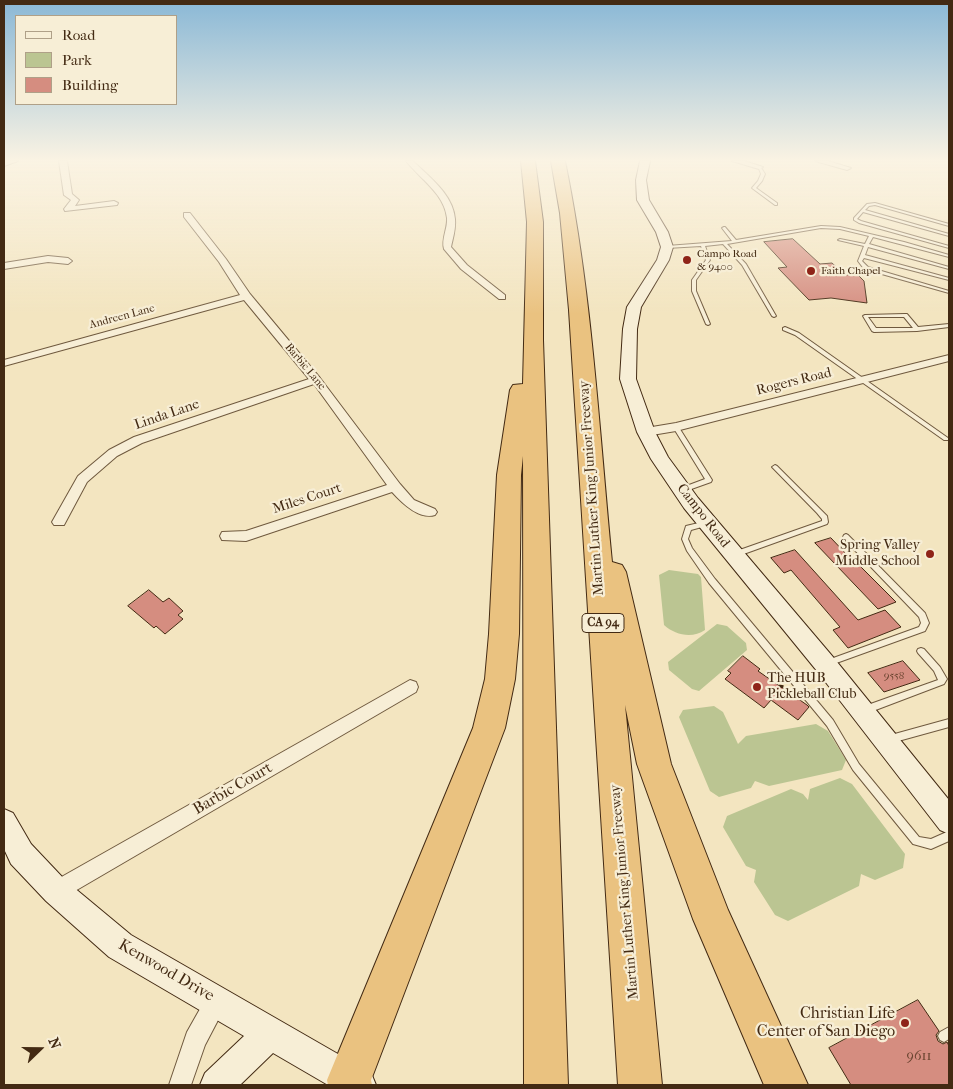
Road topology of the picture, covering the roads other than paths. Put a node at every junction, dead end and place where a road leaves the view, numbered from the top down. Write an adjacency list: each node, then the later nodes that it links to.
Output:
1 (449, 212): 32 (street)
2 (534, 212): 34 (highway)
3 (568, 212): 49 (highway, Martin Luther King Junior Freeway / CA 94)
4 (650, 212): 22 (main road)
5 (862, 212): 15 (lane)
6 (866, 212): 12 (lane)
7 (902, 212): 9 (lane)
8 (186, 215): 31 (street, Barbic Lane)
9 (933, 221): 10 (lane); 12 (lane)
10 (949, 225)
11 (724, 228): 17 (lane)
12 (926, 228): 13 (lane); 15 (lane)
13 (949, 235)
14 (871, 236): 17 (lane); 19 (lane); 21 (lane)
15 (916, 238): 19 (lane); 23 (lane)
16 (840, 240): 21 (lane)
17 (734, 241): 18 (lane)
18 (724, 243): 20 (lane); 33 (lane)
19 (908, 244): 25 (lane)
20 (703, 245): 22 (lane); 35 (lane)
21 (867, 245): 24 (lane); 28 (lane)
22 (667, 247): 44 (main road, Campo Road)
23 (949, 247)
24 (862, 256): 29 (lane); 30 (lane)
25 (949, 256)
26 (68, 261): 27 (street)
27 (4, 266)
28 (949, 268)
29 (949, 279)
30 (949, 292)
31 (246, 296): 40 (street, Andreen Lane); 41 (street, Barbic Lane)
32 (502, 297)
33 (774, 316)
34 (535, 318): 68 (highway); 69 (highway)
35 (708, 324)
36 (949, 326): 38 (lane)
37 (785, 329): 42 (lane)
38 (917, 329): 38 (lane)
39 (949, 358): 42 (street, Rogers Road)
40 (4, 362)
41 (316, 380): 47 (street, Barbic Lane); 51 (street, Linda Lane)
42 (864, 380): 43 (street, Rogers Road); 45 (lane)
43 (676, 428): 44 (street, Rogers Road); 48 (lane)
44 (646, 432): 48 (main road, Campo Road)
45 (946, 439)
46 (775, 467): 55 (lane)
47 (395, 487): 50 (street, Barbic Lane); 53 (street, Miles Court)
48 (682, 491): 52 (main road, Campo Road)
49 (592, 496): 72 (highway, Martin Luther King Junior Freeway / CA 94); 73 (highway)
50 (430, 512)
51 (59, 522)
52 (707, 523): 55 (main road, Campo Road); 64 (lane)
53 (227, 536)
54 (846, 537): 57 (lane)
55 (734, 555): 57 (main road, Campo Road)
56 (921, 651): 59 (lane)
57 (825, 664): 59 (main road, Campo Road)
58 (410, 687): 65 (street, Barbic Court)
59 (863, 711): 61 (main road, Campo Road)
60 (949, 722): 61 (lane)
61 (886, 741): 62 (main road, Campo Road)
62 (942, 808)
63 (4, 822): 65 (main road, Kenwood Drive)
64 (949, 836)
65 (56, 891): 66 (main road, Kenwood Drive)
66 (217, 1001): 67 (main road, Kenwood Drive); 70 (street)
67 (270, 1033): 69 (main road, Kenwood Drive); 71 (main road)
68 (546, 1079)
69 (353, 1084)
70 (180, 1085)
71 (217, 1085)
72 (640, 1085)
73 (786, 1085)

